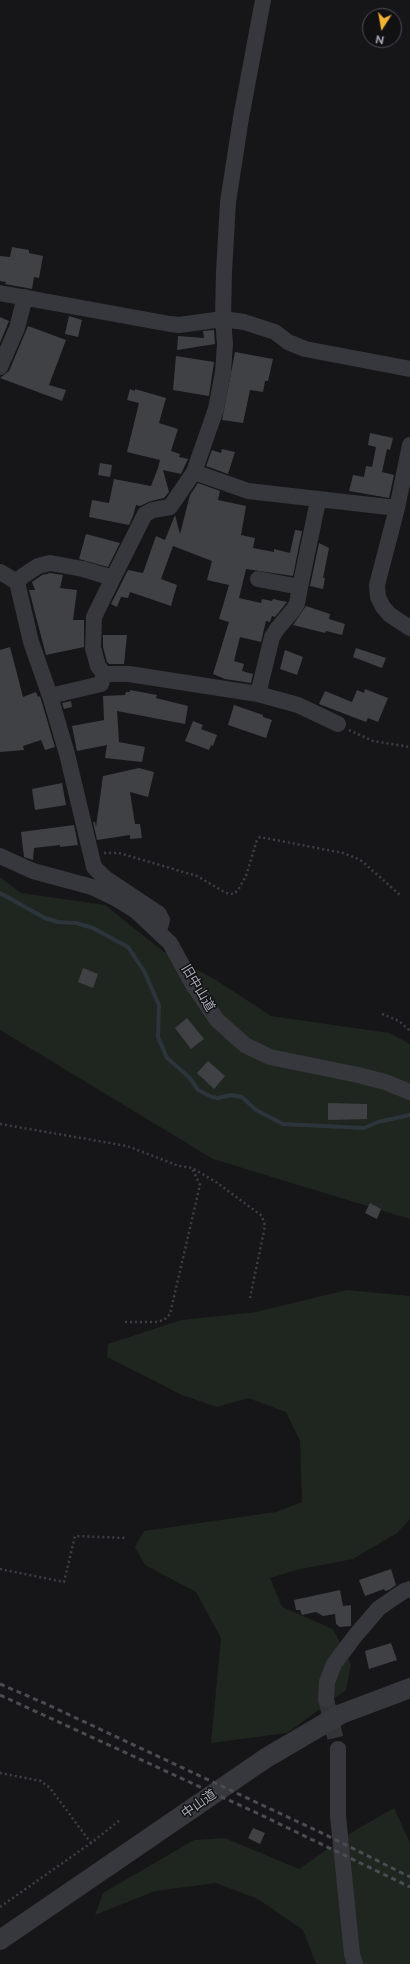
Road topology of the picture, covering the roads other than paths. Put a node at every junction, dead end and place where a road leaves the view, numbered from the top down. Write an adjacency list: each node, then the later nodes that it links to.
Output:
1 (264, 0): 4 (street)
2 (0, 293): 3 (street)
3 (25, 297): 4 (street); 5 (street)
4 (223, 319): 6 (street); 8 (street)
5 (0, 367)
6 (410, 369)
7 (410, 445): 10 (street)
8 (194, 472): 9 (street); 12 (street)
9 (318, 500): 10 (street); 15 (street)
10 (397, 508): 16 (street)
11 (0, 572): 14 (street)
12 (113, 578): 14 (street); 17 (street)
13 (258, 579): 15 (street)
14 (17, 582): 19 (street)
15 (300, 586): 18 (street)
16 (410, 628)
17 (104, 674): 18 (street); 19 (street)
18 (258, 694): 20 (street)
19 (50, 696): 22 (street)
20 (338, 724)
21 (0, 856): 22 (street, 旧中山道)
22 (158, 931): 23 (street, 旧中山道)
23 (410, 1092)
24 (410, 1589): 26 (street)
25 (410, 1688): 28 (street, 中山道)
26 (326, 1699)
27 (338, 1749): 29 (street)
28 (0, 1940)
29 (355, 1964)

